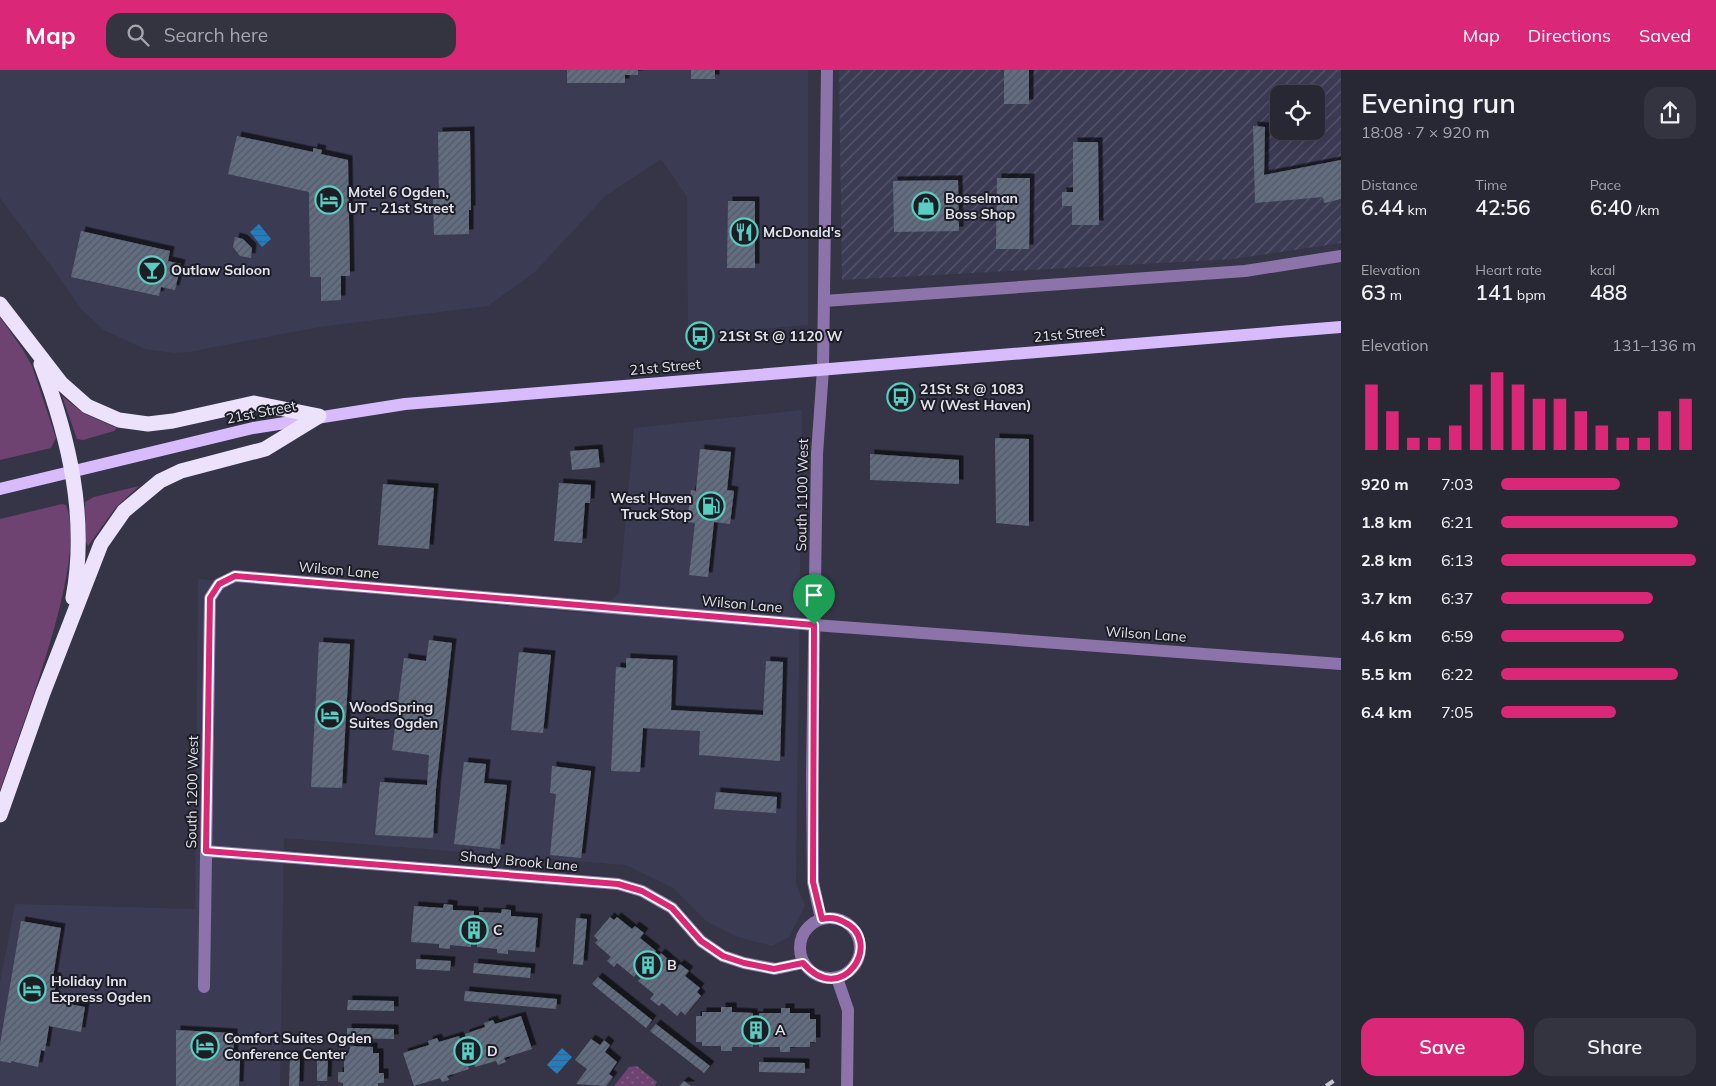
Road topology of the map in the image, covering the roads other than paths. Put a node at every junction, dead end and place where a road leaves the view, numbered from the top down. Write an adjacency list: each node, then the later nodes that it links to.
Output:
1 (827, 70): 3 (street, South 1100 West)
2 (1341, 256): 3 (street)
3 (824, 301): 7 (street, South 1100 West)
4 (0, 304): 6 (highway)
5 (1341, 328): 7 (main road, 21st Street)
6 (36, 351): 8 (highway); 9 (highway)
7 (823, 369): 8 (main road, 21st Street); 12 (street, South 1100 West)
8 (319, 416): 9 (main road, 21st Street); 13 (highway)
9 (72, 473): 10 (main road, 21st Street); 13 (highway)
10 (0, 489)
11 (210, 598): 12 (street, Wilson Lane); 16 (street, South 1200 West)
12 (814, 625): 14 (street, Wilson Lane); 17 (street, South 1100 West)
13 (66, 631): 15 (highway)
14 (1341, 664)
15 (0, 815)
16 (206, 851): 18 (street, Shady Brook Lane); 20 (street, South 1200 West)
17 (822, 919): 18 (street); 19 (street)
18 (803, 963): 19 (street)
19 (837, 978): 21 (street)
20 (204, 987)
21 (847, 1086)

